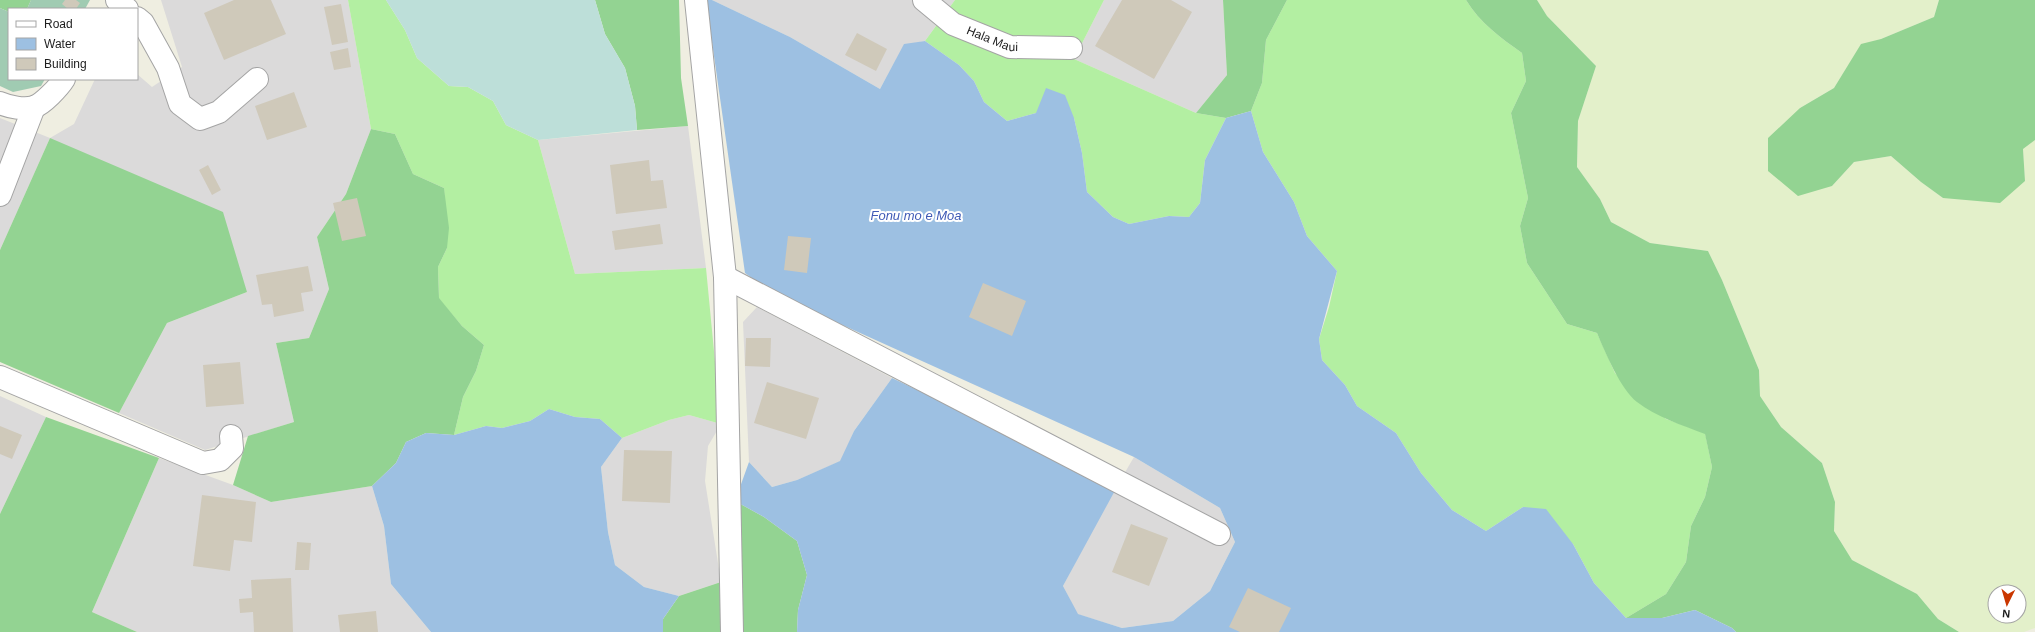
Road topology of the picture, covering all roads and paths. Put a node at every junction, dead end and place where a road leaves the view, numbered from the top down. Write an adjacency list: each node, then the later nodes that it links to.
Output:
1 (117, 0): 4 (street)
2 (696, 0): 12 (street)
3 (924, 0): 6 (street, Hala Maui)
4 (126, 8)
5 (138, 19): 7 (street)
6 (1071, 48)
7 (257, 79)
8 (63, 80): 10 (street)
9 (0, 103): 10 (street)
10 (34, 107): 11 (street)
11 (0, 195)
12 (725, 277): 15 (street); 16 (street)
13 (0, 377): 14 (street)
14 (231, 436)
15 (1219, 534)
16 (732, 632)

